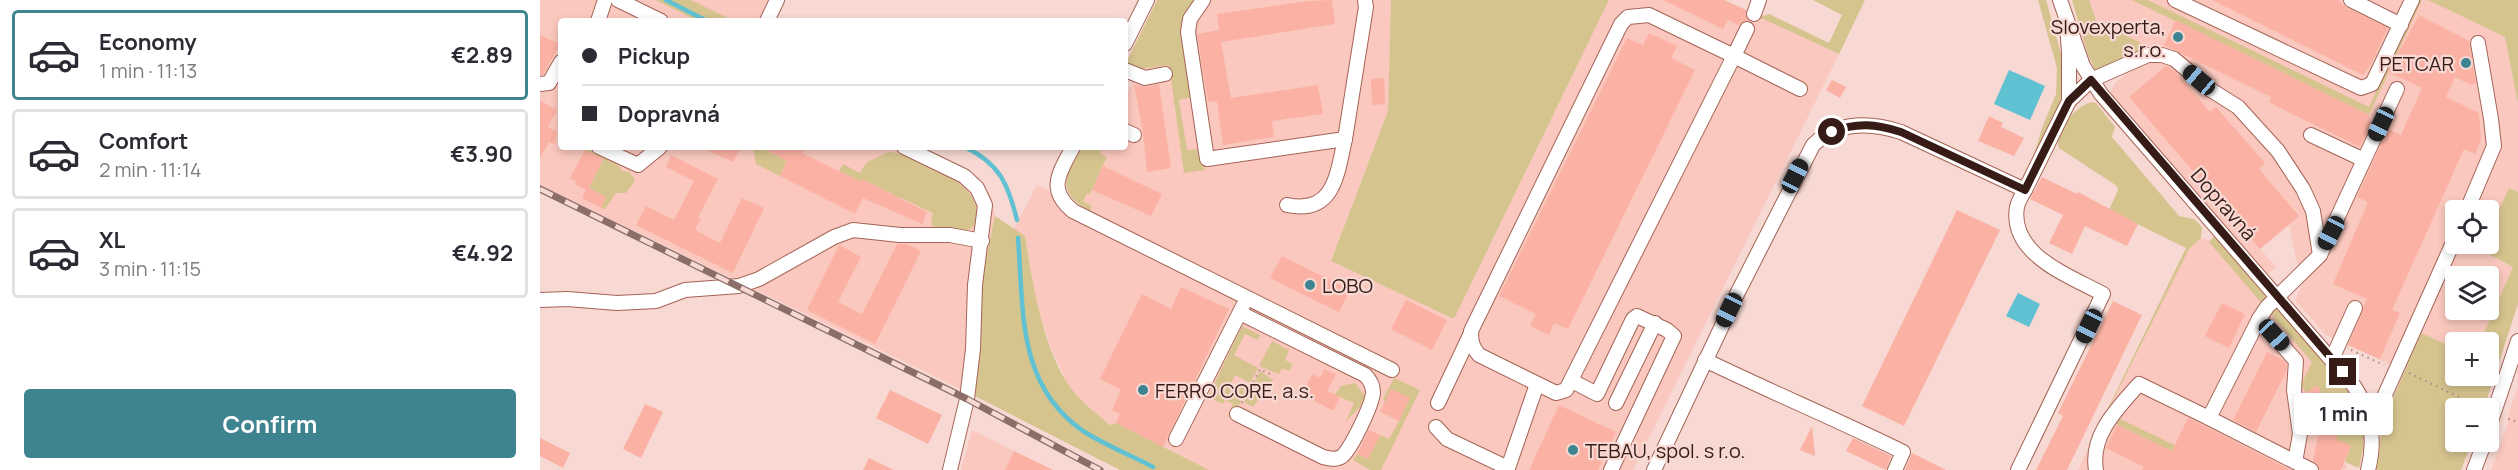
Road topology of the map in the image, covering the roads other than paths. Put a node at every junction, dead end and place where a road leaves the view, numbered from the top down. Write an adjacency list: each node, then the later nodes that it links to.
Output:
1 (618, 0): 12 (street)
2 (777, 0): 13 (street)
3 (1147, 0): 17 (street)
4 (1203, 0): 29 (street)
5 (1365, 0): 29 (street)
6 (1759, 0): 11 (street)
7 (2060, 0): 14 (street, Dopravná)
8 (2175, 0): 15 (street)
9 (2351, 0): 15 (street)
10 (2412, 0): 15 (street)
11 (1754, 14)
12 (656, 18)
13 (768, 18)
14 (2067, 24): 23 (street, Dopravná); 27 (street)
15 (2401, 25)
16 (1747, 29): 19 (street)
17 (1128, 38)
18 (2478, 43): 36 (street)
19 (1734, 56): 26 (street); 48 (street); 53 (street)
20 (558, 67): 24 (street)
21 (1128, 71): 22 (street)
22 (1165, 74)
23 (2091, 80): 27 (street); 40 (street); 41 (street, Dopravná)
24 (540, 84)
25 (2397, 88): 34 (street)
26 (1800, 89)
27 (2069, 101): 35 (street)
28 (2311, 135): 34 (street)
29 (1345, 139): 37 (street)
30 (606, 150): 31 (street)
31 (656, 150)
32 (910, 150): 38 (street)
33 (1072, 150): 42 (street)
34 (2364, 160): 40 (street)
35 (2025, 190): 51 (street); 74 (street)
36 (2471, 200)
37 (1287, 205)
38 (982, 242): 43 (street); 69 (street)
39 (2448, 254): 62 (street, Dopravná)
40 (2320, 255): 41 (street)
41 (2278, 296): 46 (street); 50 (street, Dopravná)
42 (1247, 299): 45 (street); 52 (street)
43 (540, 300)
44 (2355, 308): 50 (street)
45 (1240, 313): 64 (street); 66 (street)
46 (2259, 319): 61 (street); 67 (street)
47 (1655, 323): 55 (street); 58 (street); 60 (street)
48 (1472, 331): 54 (street); 57 (street)
49 (2518, 341): 56 (street)
50 (2332, 358): 62 (street, Dopravná)
51 (1705, 360): 72 (street); 73 (street)
52 (1392, 370)
53 (1572, 381): 54 (street); 55 (street)
54 (1537, 384): 68 (street)
55 (1598, 394): 58 (street)
56 (2499, 398)
57 (1438, 403)
58 (1616, 403): 60 (street)
59 (1237, 414): 66 (street)
60 (1638, 414): 71 (street)
61 (2209, 418): 67 (street); 75 (street)
62 (2371, 425): 77 (street, Dopravná)
63 (1436, 428): 68 (street)
64 (1176, 439)
65 (2481, 452): 78 (street)
66 (1345, 455): 70 (street)
67 (2295, 462): 76 (street)
68 (1509, 469)
69 (950, 470)
70 (1337, 470)
71 (1611, 470)
72 (1654, 470)
73 (1895, 470)
74 (2019, 470)
75 (2096, 470)
76 (2311, 470)
77 (2368, 470)
78 (2474, 470)

